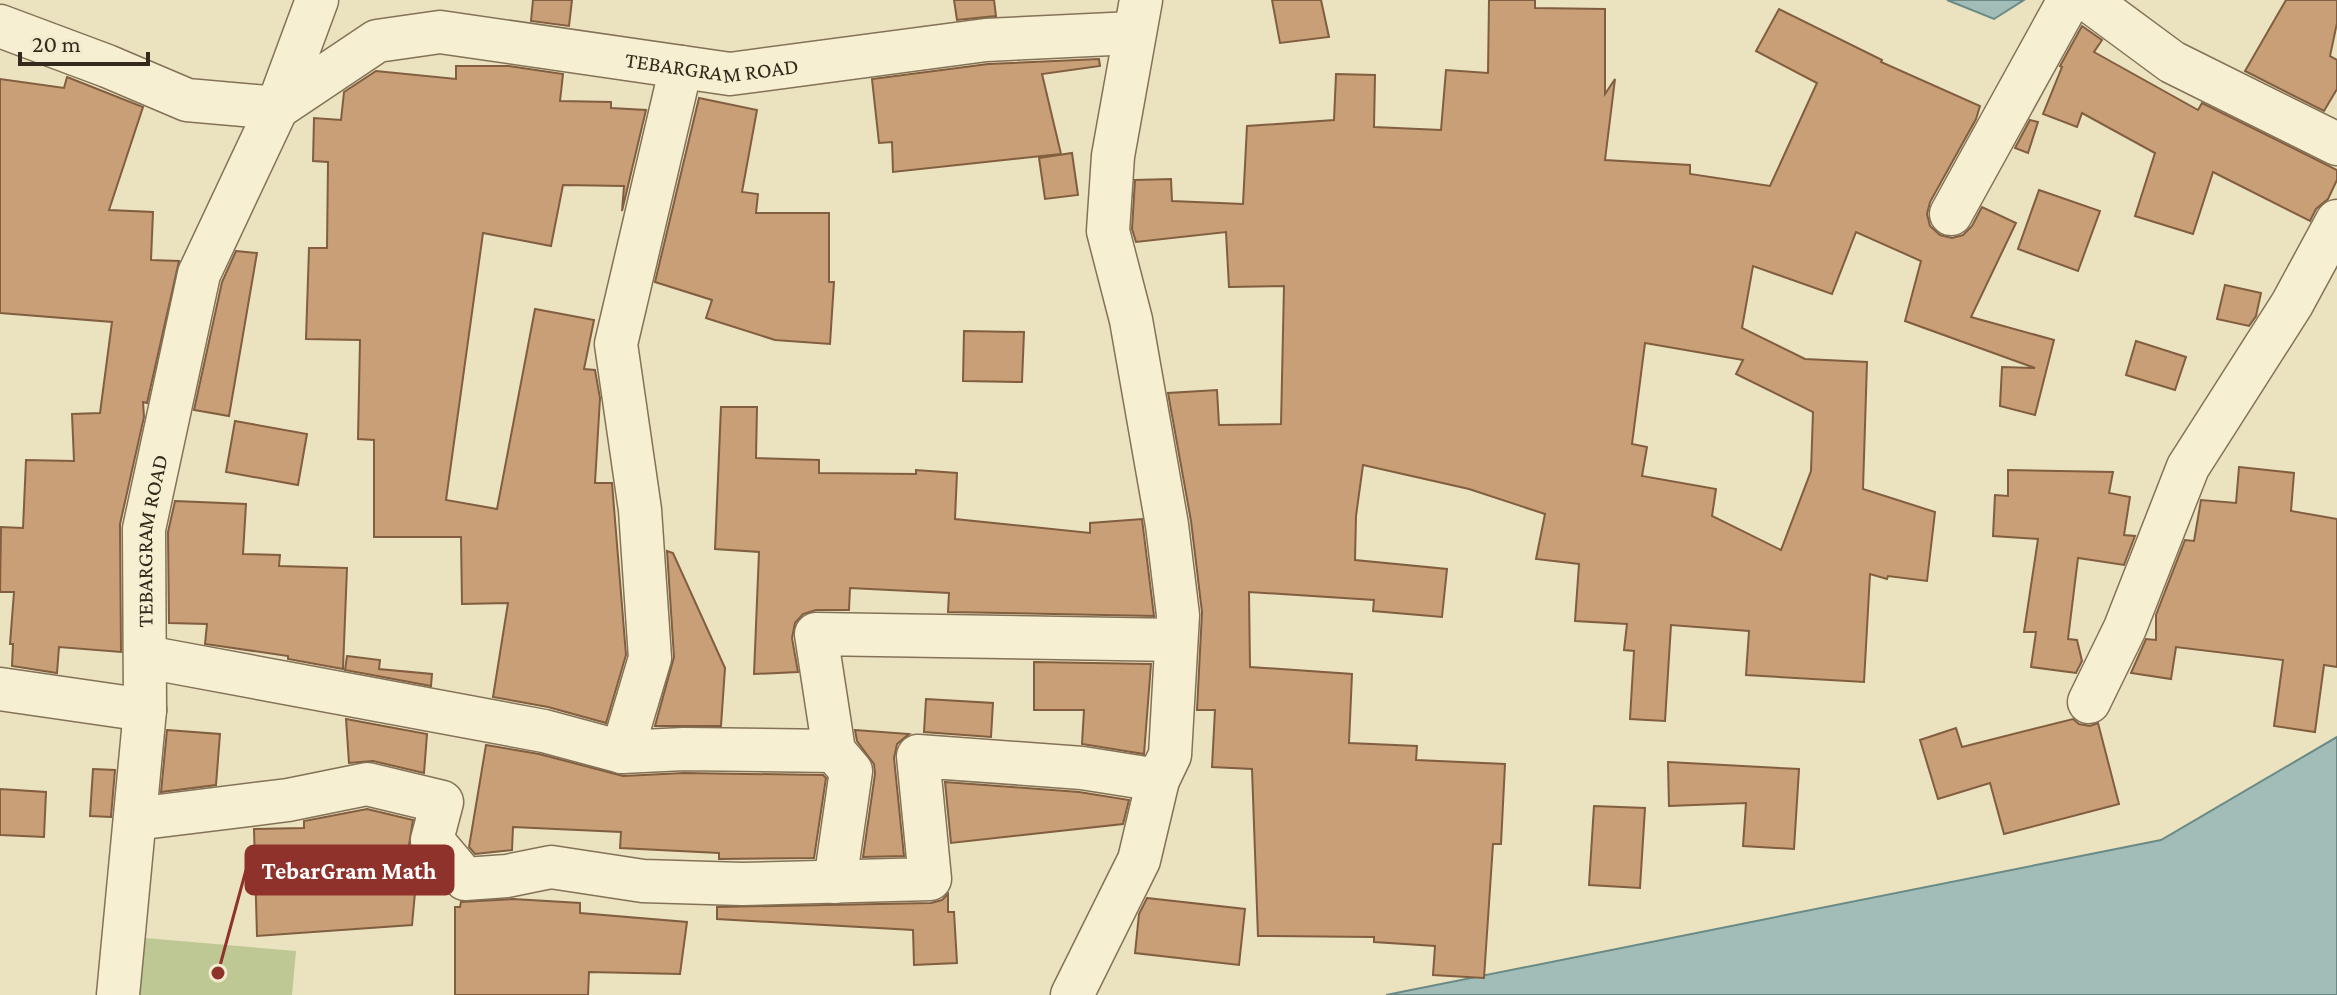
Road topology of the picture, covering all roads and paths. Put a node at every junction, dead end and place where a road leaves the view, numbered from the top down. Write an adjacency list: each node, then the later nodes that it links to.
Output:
1 (317, 0): 7 (street, TEBARGRAM ROAD)
2 (2069, 0): 9 (street)
3 (2088, 0): 8 (street)
4 (1137, 17): 6 (street, TEBARGRAM ROAD); 11 (street)
5 (0, 26): 7 (street)
6 (681, 67): 7 (street, TEBARGRAM ROAD); 17 (street)
7 (277, 108): 12 (street, TEBARGRAM ROAD)
8 (2337, 144)
9 (1951, 214)
10 (2337, 221): 14 (street)
11 (1176, 640): 16 (street); 18 (street)
12 (146, 657): 15 (street, TEBARGRAM ROAD); 17 (street)
13 (0, 689): 15 (street)
14 (2089, 702)
15 (145, 710): 19 (street, TEBARGRAM ROAD)
16 (834, 751): 17 (street); 20 (street)
17 (622, 752)
18 (1158, 780): 20 (street); 22 (street)
19 (135, 819): 20 (street); 21 (street, TEBARGRAM ROAD)
20 (835, 882)
21 (118, 995)
22 (1072, 995)

